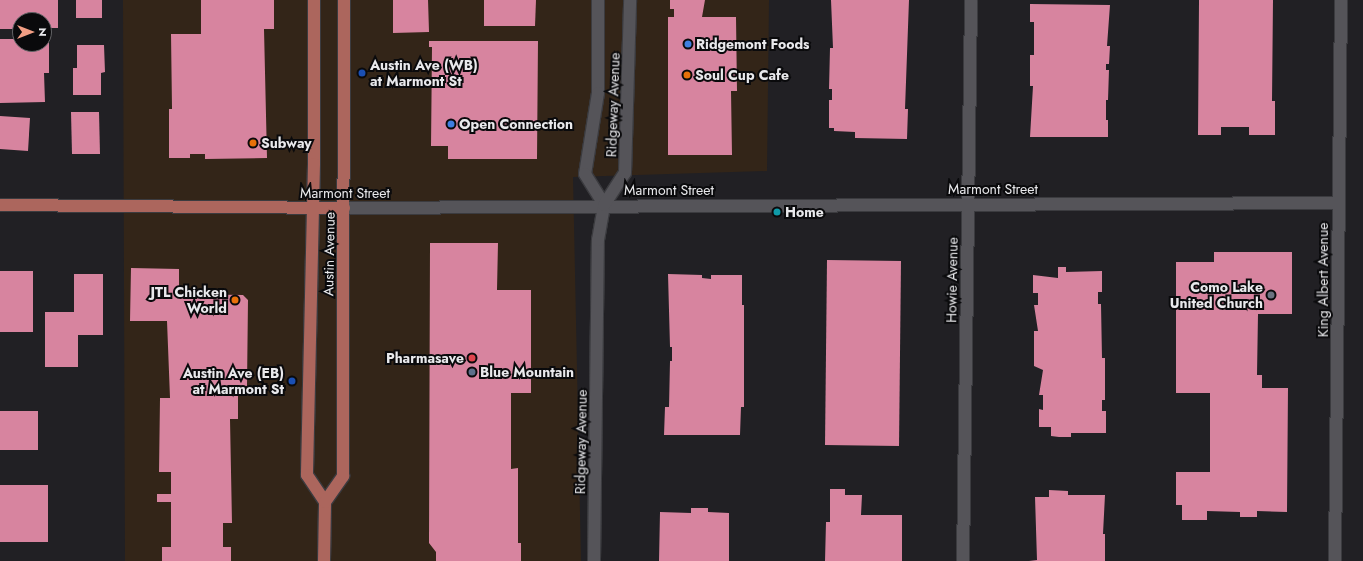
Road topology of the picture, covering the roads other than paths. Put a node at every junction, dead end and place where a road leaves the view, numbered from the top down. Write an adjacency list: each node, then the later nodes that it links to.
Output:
1 (314, 0): 11 (main road, Austin Avenue)
2 (344, 0): 12 (main road, Austin Avenue)
3 (598, 0): 10 (street, Ridgeway Avenue)
4 (630, 0): 10 (street, Ridgeway Avenue)
5 (971, 0): 7 (street, Howie Avenue)
6 (1342, 0): 8 (street, King Albert Avenue)
7 (967, 204): 8 (street, Marmont Street); 10 (street, Marmont Street); 16 (street, Howie Avenue)
8 (1338, 204): 17 (street, King Albert Avenue)
9 (0, 205): 11 (main road, Marmont Street)
10 (604, 205): 12 (street, Marmont Street); 15 (street, Ridgeway Avenue)
11 (313, 208): 12 (main road, Marmont Street); 13 (main road, Austin Avenue)
12 (344, 208): 13 (main road, Austin Avenue)
13 (325, 502): 14 (main road)
14 (324, 561)
15 (594, 561)
16 (964, 561)
17 (1335, 561)

